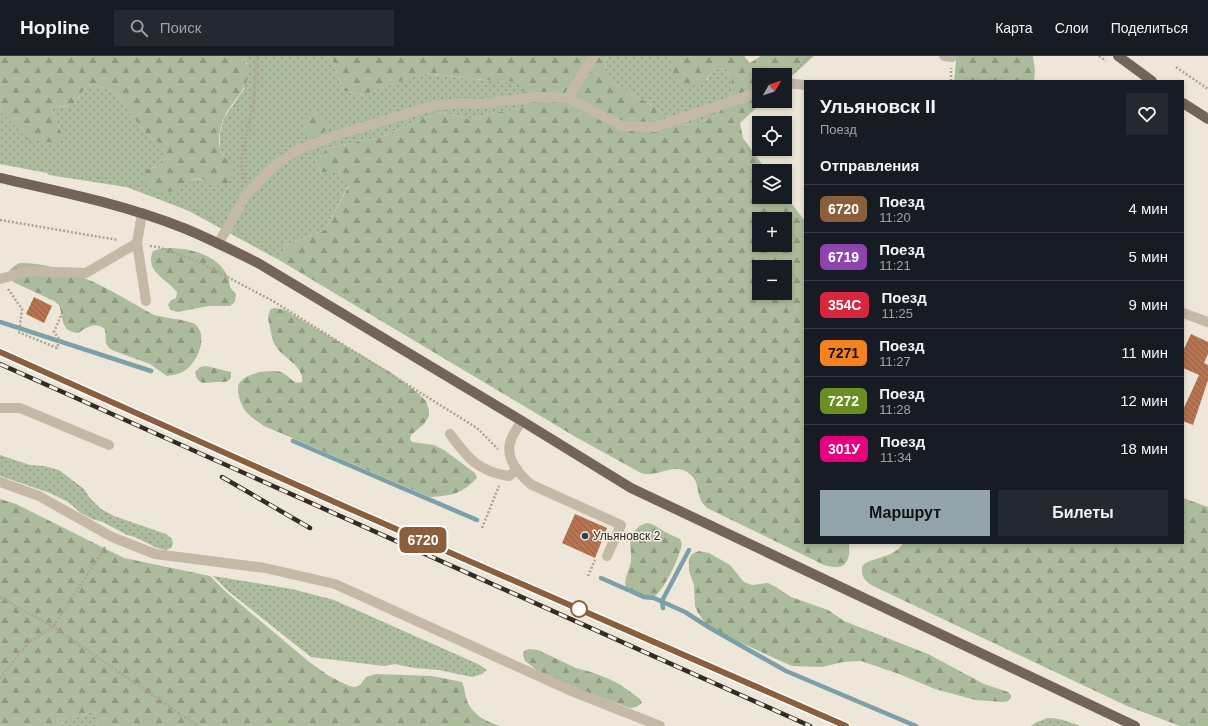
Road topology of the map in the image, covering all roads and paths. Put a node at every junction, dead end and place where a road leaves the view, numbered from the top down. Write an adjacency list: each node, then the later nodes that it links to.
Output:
1 (257, 56): 16 (path)
2 (594, 56): 12 (street)
3 (809, 56): 6 (path)
4 (1118, 56): 7 (main road)
5 (1176, 67): 10 (path)
6 (795, 72)
7 (1151, 80)
8 (792, 84): 9 (street)
9 (804, 85)
10 (1208, 88)
11 (752, 94): 12 (street)
12 (568, 98): 16 (street)
13 (1184, 104): 14 (main road)
14 (1208, 119)
15 (0, 178): 17 (main road)
16 (246, 195): 20 (street)
17 (142, 213): 19 (street); 20 (main road)
18 (0, 220): 19 (path)
19 (137, 243): 21 (street); 22 (street); 30 (path)
20 (218, 244): 27 (main road)
21 (1, 279): 23 (path)
22 (146, 301)
23 (62, 313)
24 (1184, 313): 25 (street)
25 (1208, 322)
26 (0, 408): 29 (street)
27 (522, 420): 30 (street); 44 (main road)
28 (450, 434): 31 (street)
29 (109, 445)
30 (510, 456): 31 (street)
31 (517, 469): 36 (street)
32 (0, 482): 35 (street)
33 (497, 492): 34 (path)
34 (483, 526)
35 (112, 538): 40 (path); 43 (street)
36 (607, 556)
37 (596, 558): 38 (path)
38 (589, 575)
39 (0, 597): 40 (path)
40 (53, 627): 41 (path); 42 (path)
41 (0, 678)
42 (198, 726)
43 (660, 726)
44 (1135, 726)

